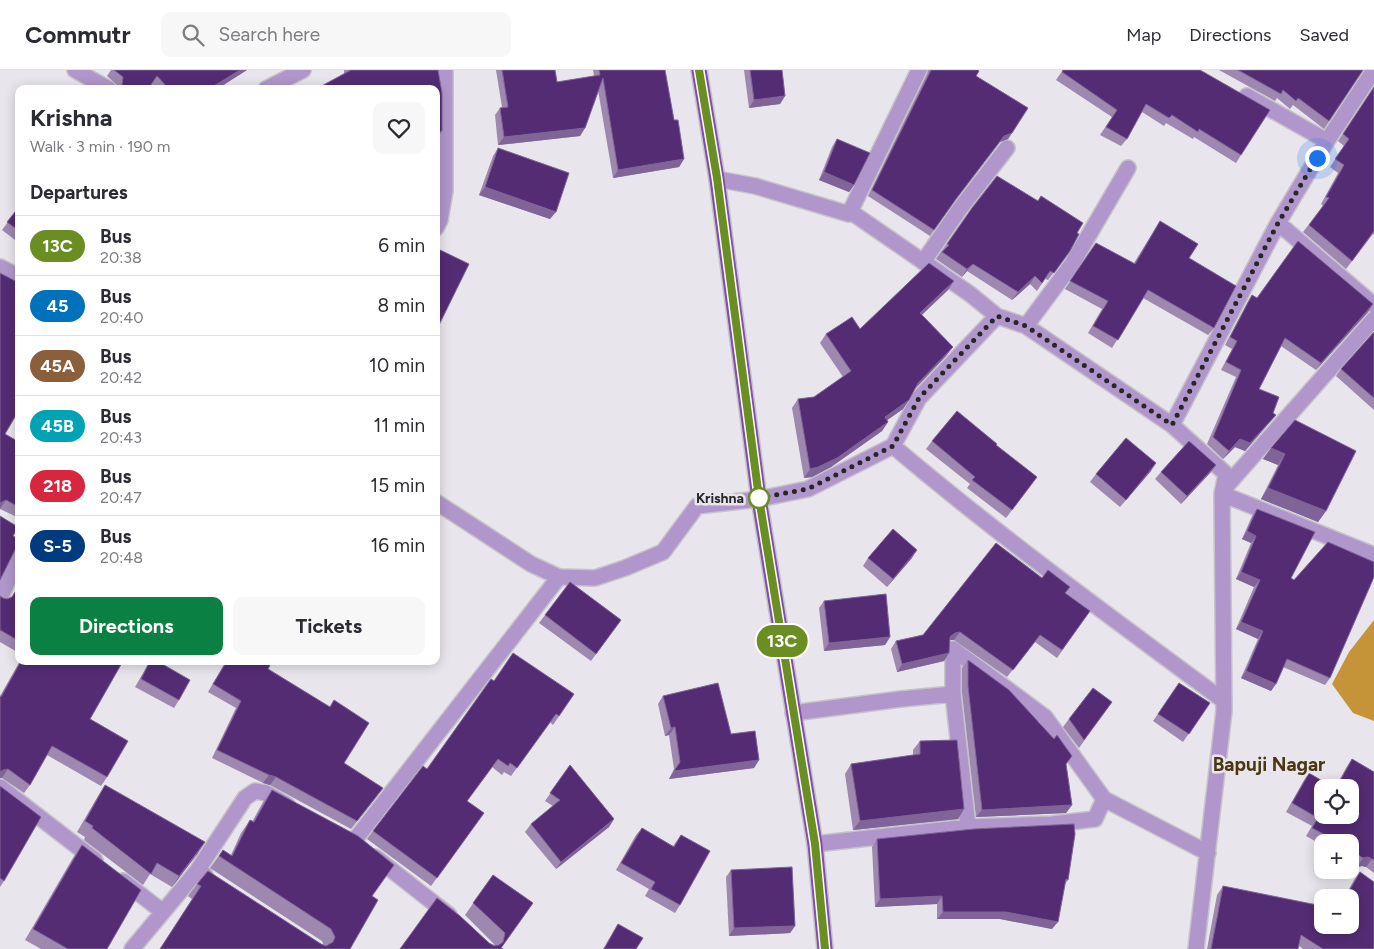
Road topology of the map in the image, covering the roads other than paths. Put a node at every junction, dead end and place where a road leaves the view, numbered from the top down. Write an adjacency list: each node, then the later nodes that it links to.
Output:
1 (75, 70): 7 (street)
2 (303, 70): 8 (street)
3 (445, 70): 15 (street)
4 (700, 70): 13 (main road)
5 (918, 70): 14 (street)
6 (1373, 73): 10 (street)
7 (102, 85)
8 (274, 85)
9 (1234, 89): 10 (street)
10 (1327, 141): 16 (street)
11 (1007, 148): 17 (street)
12 (1128, 168): 23 (street)
13 (717, 178): 14 (street); 27 (main road)
14 (849, 214): 17 (street)
15 (440, 220)
16 (1278, 223): 20 (street); 24 (street)
17 (923, 262): 21 (street)
18 (0, 267): 19 (street)
19 (15, 276)
20 (1374, 305)
21 (997, 316): 23 (street); 25 (street)
22 (1374, 319): 26 (street)
23 (1026, 326): 24 (street)
24 (1172, 425): 26 (street)
25 (893, 446): 27 (street); 34 (street)
26 (1222, 492): 29 (street); 34 (street)
27 (759, 498): 31 (street); 35 (main road)
28 (440, 505): 31 (street)
29 (1374, 555)
30 (15, 565): 32 (street)
31 (559, 577): 45 (street)
32 (0, 598)
33 (953, 694): 35 (street); 37 (street); 39 (street)
34 (1224, 700): 41 (street)
35 (793, 712): 40 (main road)
36 (0, 786): 44 (street)
37 (1104, 799): 39 (street); 41 (street)
38 (301, 812): 42 (street)
39 (968, 828): 40 (street)
40 (815, 844): 47 (main road)
41 (1208, 853): 48 (street)
42 (198, 871): 43 (street); 44 (street)
43 (213, 881)
44 (163, 912): 46 (street)
45 (457, 922)
46 (132, 949)
47 (825, 949)
48 (1196, 949)

